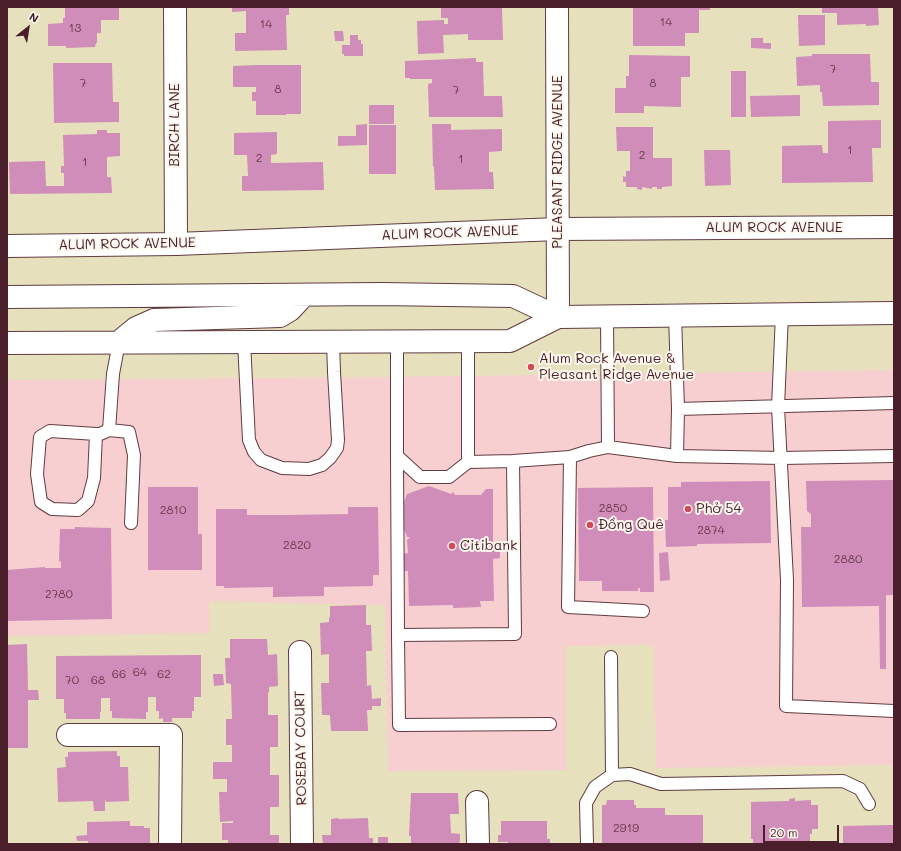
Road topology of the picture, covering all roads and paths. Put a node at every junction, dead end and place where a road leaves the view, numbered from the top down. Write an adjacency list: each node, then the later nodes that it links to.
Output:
1 (174, 7): 5 (street, BIRCH LANE)
2 (557, 7): 4 (street, PLEASANT RIDGE AVENUE)
3 (894, 227): 4 (street, ALUM ROCK AVENUE)
4 (558, 229): 5 (street, ALUM ROCK AVENUE); 13 (street, PLEASANT RIDGE AVENUE)
5 (176, 244): 6 (street, ALUM ROCK AVENUE)
6 (7, 246)
7 (304, 295): 8 (street); 13 (street); 15 (street)
8 (7, 297)
9 (894, 313): 10 (street)
10 (782, 314): 11 (street); 21 (lane)
11 (675, 315): 12 (street); 22 (lane)
12 (607, 316): 13 (street); 25 (lane)
13 (558, 317): 14 (street)
14 (468, 341): 18 (street); 32 (lane)
15 (119, 342): 16 (street); 19 (street); 23 (lane)
16 (244, 342): 17 (street); 17 (lane)
17 (333, 342): 18 (street)
18 (397, 342): 26 (lane)
19 (7, 344)
20 (894, 403): 21 (lane)
21 (778, 406): 22 (lane); 30 (lane)
22 (678, 409): 27 (lane)
23 (109, 430): 24 (lane); 33 (lane)
24 (96, 434): 24 (lane)
25 (608, 447): 27 (lane); 29 (lane)
26 (397, 456): 32 (lane); 35 (lane)
27 (677, 456): 30 (lane)
28 (894, 456): 30 (lane)
29 (570, 457): 31 (lane); 34 (lane)
30 (782, 458): 38 (lane)
31 (513, 461): 32 (lane); 35 (lane)
32 (468, 462)
33 (131, 524)
34 (644, 611)
35 (398, 635): 39 (lane)
36 (300, 652): 45 (street, ROSEBAY COURT)
37 (611, 657): 41 (lane)
38 (894, 711)
39 (550, 724)
40 (68, 735): 44 (street)
41 (612, 775): 43 (lane); 47 (lane)
42 (477, 802): 46 (street)
43 (869, 804)
44 (170, 844)
45 (302, 844)
46 (478, 844)
47 (587, 844)

